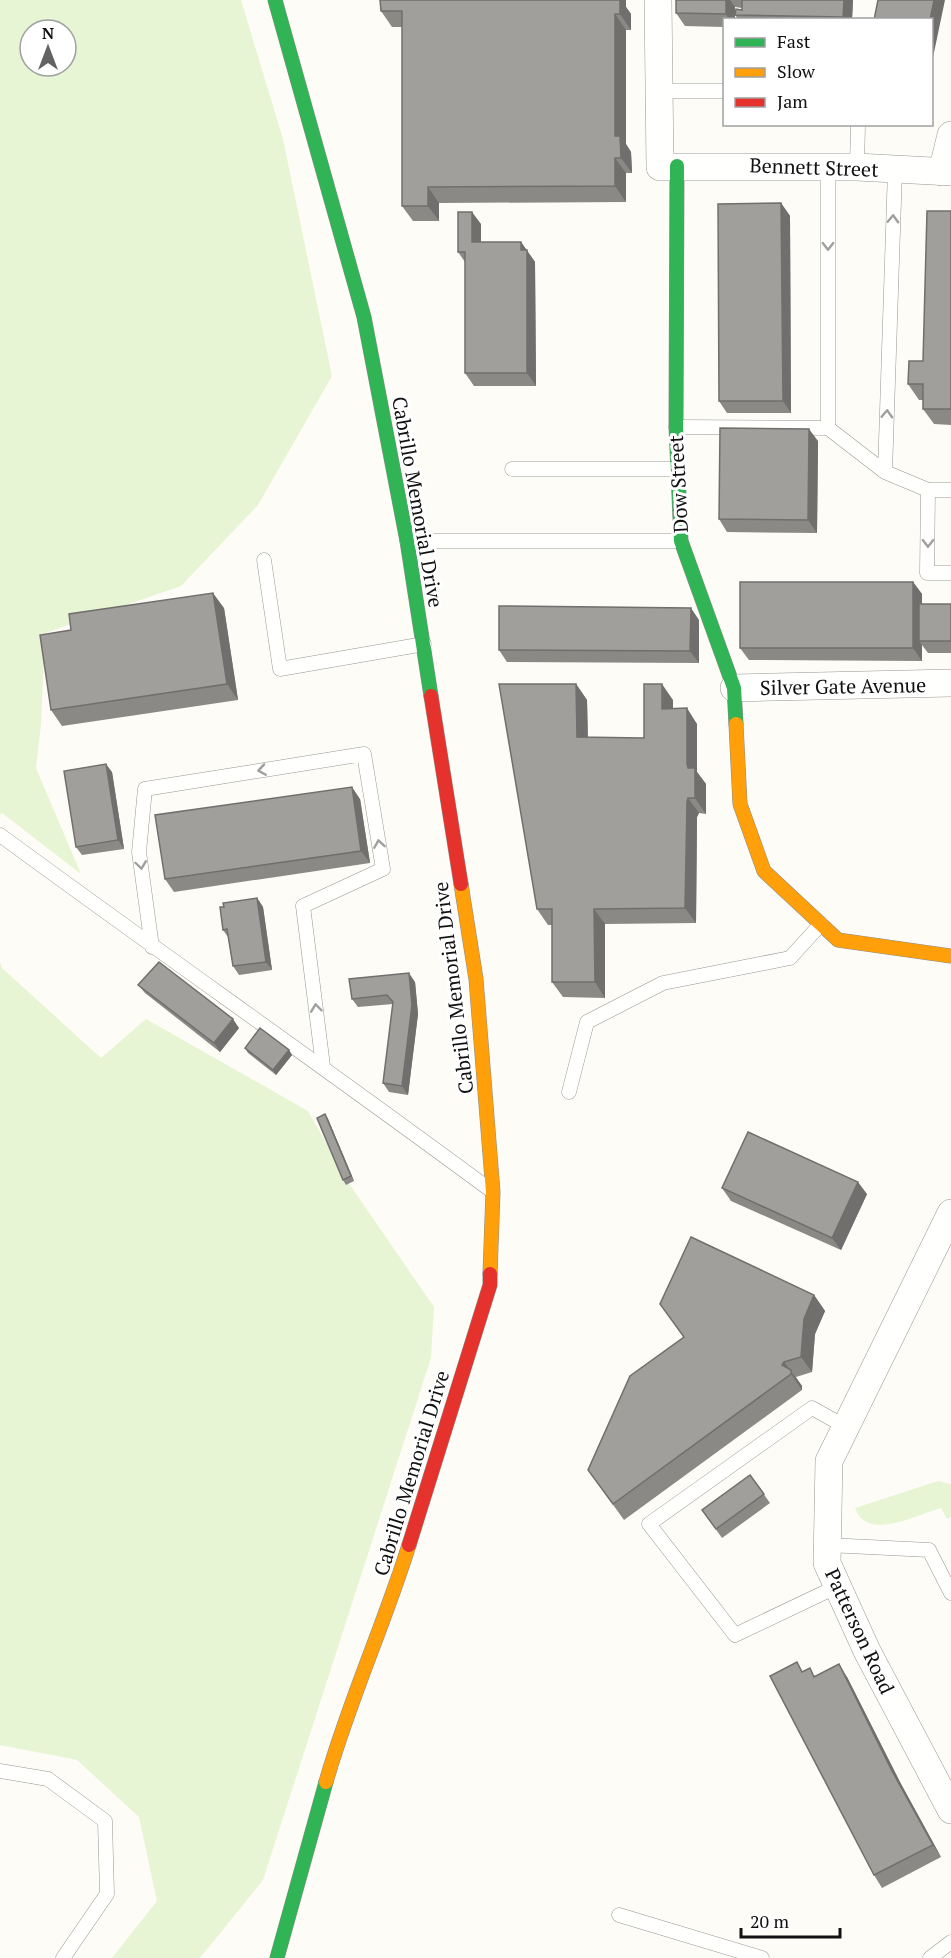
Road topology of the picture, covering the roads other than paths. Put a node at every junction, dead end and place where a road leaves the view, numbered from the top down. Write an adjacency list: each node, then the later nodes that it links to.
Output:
1 (274, 0): 19 (main road, Cabrillo Memorial Drive)
2 (658, 0): 3 (street)
3 (659, 91): 4 (lane); 7 (street)
4 (723, 91)
5 (858, 126): 9 (lane)
6 (951, 135): 11 (street)
7 (677, 166): 8 (street, Bennett Street); 12 (main road, Dow Street)
8 (828, 166): 9 (street, Bennett Street); 13 (lane, one-way to 13)
9 (857, 167): 10 (street, Bennett Street)
10 (895, 170): 11 (street, Bennett Street); 16 (lane, one-way to 10)
11 (947, 172)
12 (676, 427): 13 (lane); 15 (main road, Dow Street)
13 (828, 428): 16 (lane)
14 (512, 469): 15 (lane)
15 (676, 469): 20 (main road, Dow Street)
16 (885, 472): 17 (lane)
17 (928, 490): 18 (lane); 22 (lane, one-way to 22)
18 (951, 490)
19 (407, 541): 20 (lane); 23 (main road, Cabrillo Memorial Drive)
20 (681, 541): 25 (main road, Dow Street)
21 (264, 560): 23 (lane)
22 (951, 573)
23 (424, 644): 32 (main road, Cabrillo Memorial Drive)
24 (951, 683): 25 (street, Silver Gate Avenue)
25 (734, 688): 27 (main road, Dow Street)
26 (0, 835): 28 (lane)
27 (821, 924): 29 (main road, Dow Street); 31 (lane)
28 (152, 947): 30 (lane); 30 (lane, one-way to 28)
29 (951, 956)
30 (323, 1066): 32 (lane)
31 (569, 1092)
32 (493, 1192): 43 (main road, Cabrillo Memorial Drive)
33 (951, 1213): 34 (street, Patterson Road)
34 (846, 1427): 35 (street, Patterson Road); 36 (lane)
35 (828, 1545): 36 (street, Patterson Road); 37 (lane)
36 (838, 1586): 39 (street, Patterson Road)
37 (951, 1593)
38 (0, 1771): 42 (lane)
39 (951, 1810)
40 (619, 1915): 44 (lane)
41 (951, 1942): 45 (lane)
42 (63, 1958)
43 (277, 1958)
44 (762, 1958)
45 (930, 1958)

